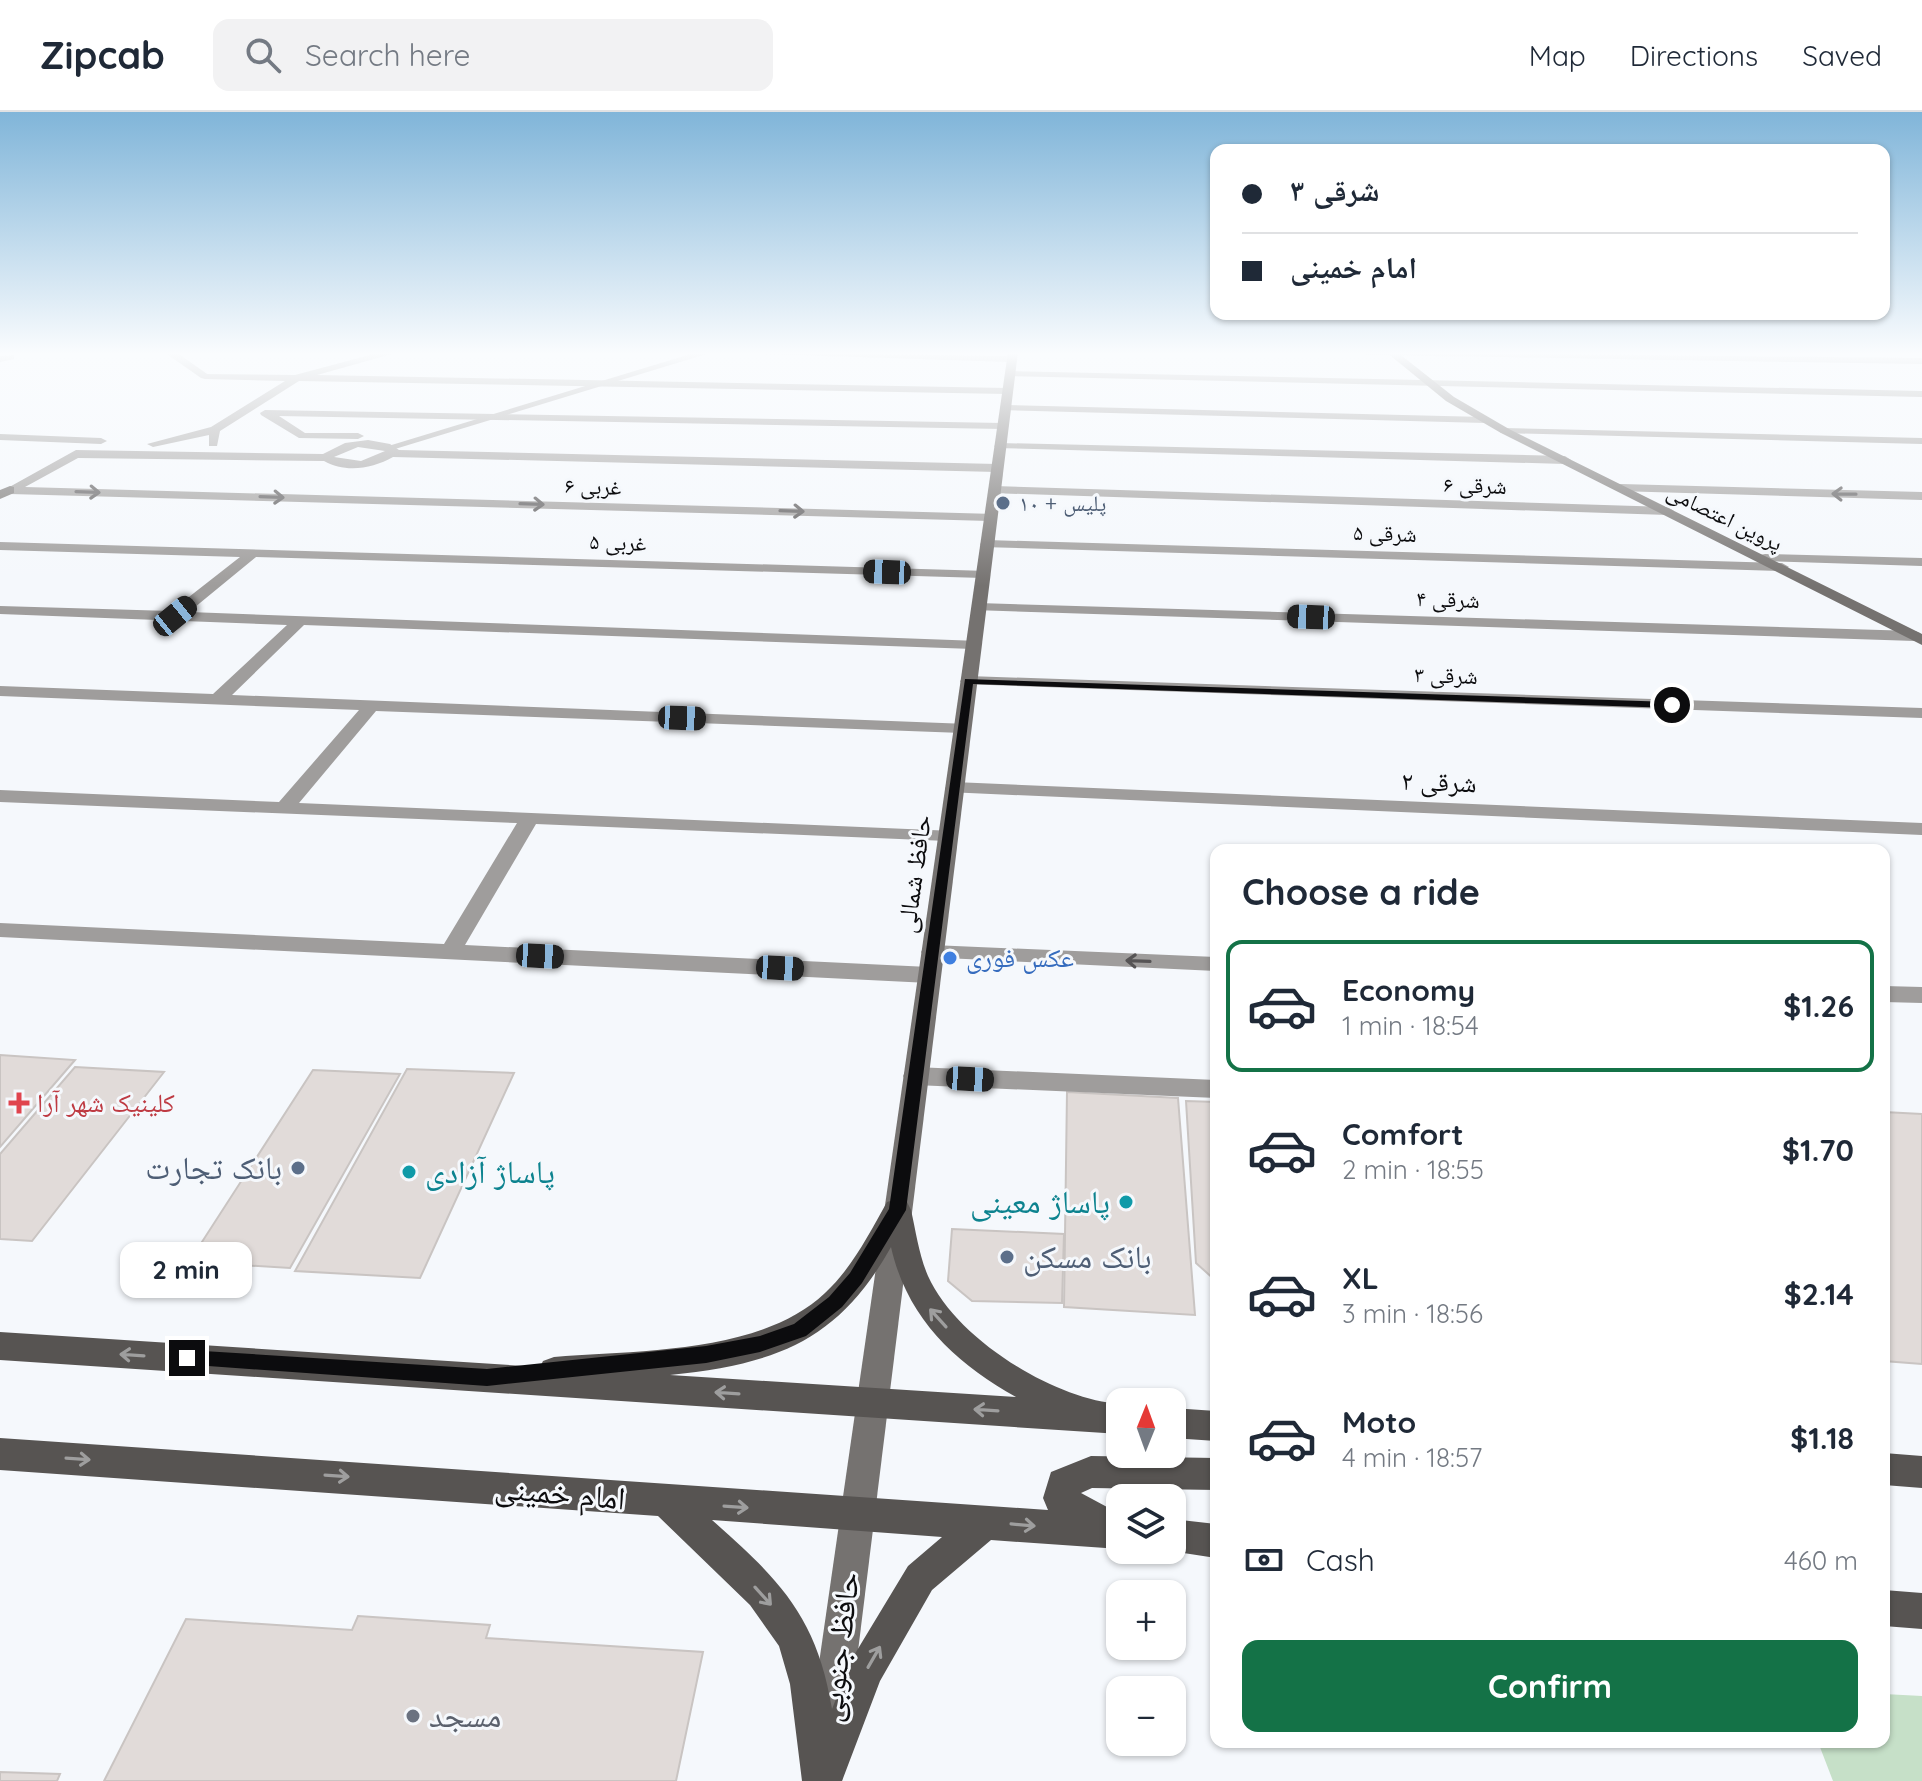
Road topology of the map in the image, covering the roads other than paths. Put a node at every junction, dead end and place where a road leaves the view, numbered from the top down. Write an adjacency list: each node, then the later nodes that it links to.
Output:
1 (215, 430): 11 (street); 12 (street)
2 (293, 430): 7 (street)
3 (455, 430): 14 (street)
4 (1002, 430): 18 (main road, حافظ شمالی)
5 (1310, 430): 17 (street)
6 (1505, 431): 10 (street); 17 (main road, پروین اعتصامی)
7 (358, 436)
8 (0, 437): 9 (street)
9 (99, 441): 11 (street); 15 (street)
10 (1922, 441)
11 (153, 444): 12 (street)
12 (213, 446): 13 (street)
13 (338, 449): 14 (street); 16 (street)
14 (391, 450): 16 (street); 18 (street)
15 (76, 454): 16 (street); 21 (street)
16 (326, 458)
17 (1565, 460): 19 (main road, پروین اعتصامی)
18 (997, 468): 20 (main road, حافظ شمالی)
19 (1621, 488): 22 (street, one-way to 19); 23 (main road, پروین اعتصامی)
20 (994, 490): 23 (street, ۶ شرقی); 24 (main road, حافظ شمالی)
21 (2, 491): 24 (street, ۶ غربی, one-way to 24)
22 (1922, 496)
23 (1668, 511): 28 (main road, پروین اعتصامی)
24 (990, 517): 25 (main road, حافظ شمالی)
25 (987, 544): 30 (street, ۵ شرقی); 31 (main road, حافظ شمالی)
26 (0, 546): 27 (street)
27 (252, 554): 31 (street, ۵ غربی); 34 (street)
28 (1764, 558): 29 (street); 30 (main road, پروین اعتصامی)
29 (1922, 562)
30 (1782, 567): 36 (main road, پروین اعتصامی)
31 (983, 574): 32 (main road, حافظ شمالی)
32 (978, 607): 36 (street, ۴ شرقی); 37 (main road, حافظ شمالی)
33 (0, 610): 34 (street)
34 (175, 616): 35 (street)
35 (300, 621): 37 (street); 40 (street)
36 (1919, 638)
37 (973, 644): 38 (main road, حافظ شمالی)
38 (968, 681): 42 (street, ۳ شرقی); 43 (main road, حافظ شمالی)
39 (0, 691): 40 (street)
40 (217, 700): 41 (street)
41 (371, 706): 43 (street); 46 (street)
42 (1922, 713)
43 (962, 728): 44 (main road, حافظ شمالی)
44 (954, 788): 48 (street, ۲ شرقی); 49 (main road, حافظ شمالی)
45 (0, 796): 46 (street)
46 (284, 808): 47 (street)
47 (530, 818): 49 (street); 51 (street)
48 (1922, 829)
49 (947, 835): 52 (main road, حافظ شمالی)
50 (0, 930): 51 (street)
51 (450, 952): 54 (street)
52 (932, 952): 53 (street, one-way to 52); 54 (main road, حافظ شمالی)
53 (1210, 964)
54 (929, 975): 57 (main road, حافظ شمالی)
55 (1890, 994): 56 (street)
56 (1922, 995)
57 (915, 1076): 58 (street); 59 (main road, حافظ شمالی)
58 (1210, 1089)
59 (897, 1210): 61 (main road); 62 (main road, حافظ شمالی); 63 (main road, one-way to 59)
60 (0, 1346): 61 (main road, one-way to 60)
61 (487, 1378): 62 (main road, one-way to 61)
62 (872, 1402): 64 (main road, one-way to 62); 72 (main road, حافظ جنوبی)
63 (1106, 1417)
64 (1106, 1418)
65 (1186, 1424): 66 (main road)
66 (1210, 1426)
67 (0, 1454): 71 (main road, امام خمینی, one-way to 71)
68 (1890, 1469): 69 (main road)
69 (1922, 1472)
70 (1210, 1474): 74 (main road)
71 (667, 1502): 72 (main road, امام خمینی, one-way to 72); 80 (main road, one-way to 80)
72 (856, 1513): 73 (main road, امام خمینی); 80 (main road, حافظ جنوبی)
73 (985, 1523): 75 (main road, امام خمینی, one-way to 75); 80 (main road, one-way to 73)
74 (1106, 1525)
75 (1106, 1531)
76 (1186, 1538): 77 (main road)
77 (1210, 1540)
78 (1890, 1608): 79 (main road)
79 (1922, 1611)
80 (822, 1781)

